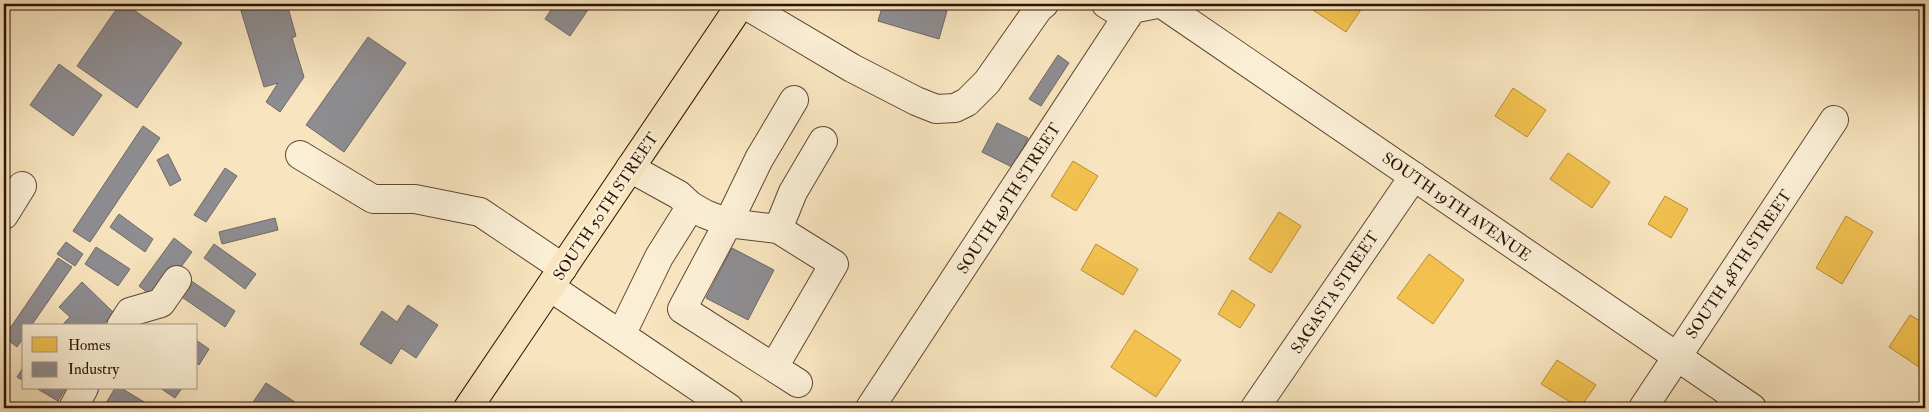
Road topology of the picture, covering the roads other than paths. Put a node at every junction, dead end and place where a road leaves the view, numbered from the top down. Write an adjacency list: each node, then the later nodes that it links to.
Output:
1 (743, 4): 2 (street); 10 (main road, SOUTH 50TH STREET)
2 (1044, 4)
3 (1157, 4): 5 (street, SOUTH 49TH STREET)
4 (1162, 4): 11 (street, SOUTH 19TH AVENUE)
5 (1117, 10): 28 (street, SOUTH 49TH STREET)
6 (794, 100): 15 (street)
7 (1834, 120): 21 (street, SOUTH 48TH STREET)
8 (823, 141): 16 (street)
9 (300, 155): 17 (street)
10 (630, 168): 13 (street); 17 (main road, SOUTH 50TH STREET)
11 (1414, 176): 21 (street, SOUTH 19TH AVENUE); 29 (street, SAGASTA STREET)
12 (22, 186): 14 (street)
13 (691, 206): 15 (street); 20 (street)
14 (4, 215)
15 (728, 223): 16 (street); 22 (street)
16 (778, 230): 22 (street)
17 (557, 277): 20 (street); 26 (main road, SOUTH 50TH STREET)
18 (177, 280): 19 (street)
19 (122, 324)
20 (621, 335): 27 (street)
21 (1676, 357): 30 (street, SOUTH 48TH STREET); 31 (street, SOUTH 19TH AVENUE)
22 (774, 367): 23 (street)
23 (798, 383)
24 (83, 390): 25 (street)
25 (73, 408)
26 (468, 408)
27 (729, 408)
28 (870, 408)
29 (1254, 408)
30 (1642, 408)
31 (1752, 408)

